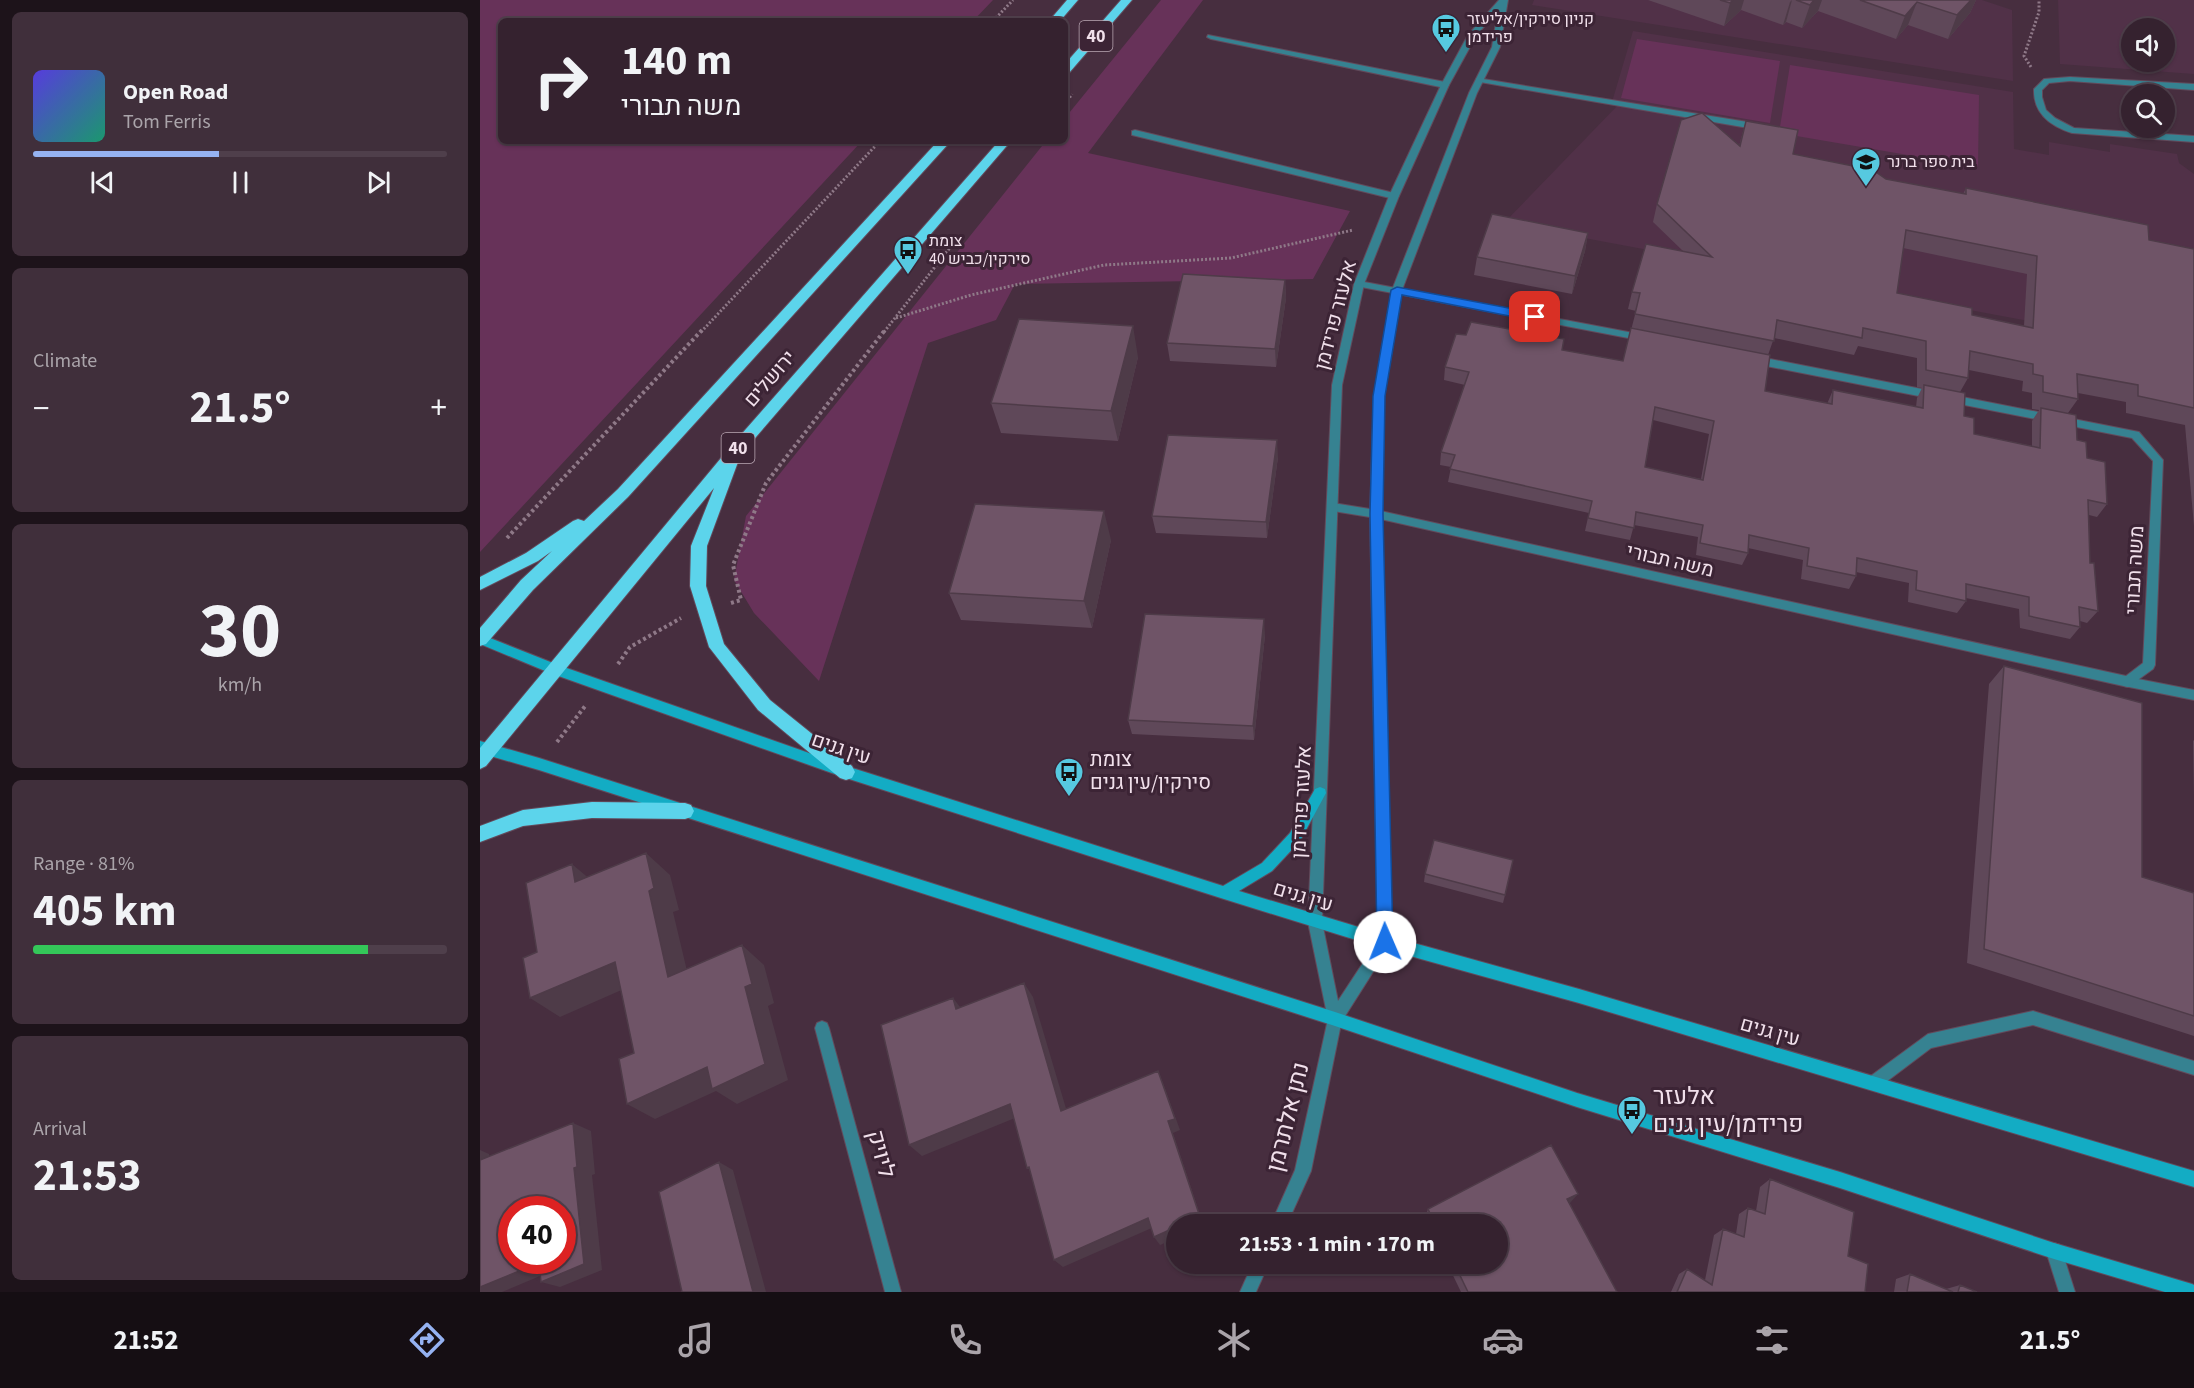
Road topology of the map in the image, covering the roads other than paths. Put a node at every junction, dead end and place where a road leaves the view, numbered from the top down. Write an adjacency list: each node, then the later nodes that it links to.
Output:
1 (1073, 0): 4 (highway, 40)
2 (1127, 0): 6 (highway, 40)
3 (1503, 0): 7 (street, אלעזר פרידמן); 8 (street, אלעזר פרידמן)
4 (1057, 18)
5 (1211, 37): 8 (street)
6 (1068, 68)
7 (1480, 80): 10 (street); 17 (street, אלעזר פרידמן)
8 (1445, 85): 15 (street, אלעזר פרידמן)
9 (2194, 87): 12 (street)
10 (1765, 128)
11 (1135, 133): 15 (street)
12 (2194, 139)
13 (942, 144): 21 (highway, ירושלים)
14 (1002, 144): 20 (highway, ירושלים / 40)
15 (1394, 196): 16 (street, אלעזר פרידמן)
16 (1359, 284): 17 (street); 22 (street, אלעזר פרידמן)
17 (1397, 290): 18 (street); 23 (street, אלעזר פרידמן)
18 (1661, 342)
19 (1742, 357): 27 (street, משה תבורי)
20 (736, 450): 26 (highway, ירושלים / 40); 30 (highway)
21 (623, 493): 24 (highway); 25 (highway, ירושלים)
22 (1333, 507): 23 (street, משה תבורי); 31 (street, אלעזר פרידמן)
23 (1377, 514): 27 (street, משה תבורי); 36 (street, אלעזר פרידמן)
24 (480, 584)
25 (480, 639): 26 (main road, עין גנים)
26 (554, 669): 29 (highway, ירושלים / 40); 30 (main road, עין גנים)
27 (2128, 682): 28 (street)
28 (2194, 695)
29 (483, 753): 32 (main road)
30 (846, 772): 34 (main road, עין גנים)
31 (1320, 793): 34 (main road); 35 (street, אלעזר פרידמן)
32 (685, 811): 33 (highway); 37 (main road)
33 (480, 834)
34 (1224, 893): 35 (main road, עין גנים)
35 (1315, 922): 36 (main road, עין גנים); 37 (street, אלעזר פרידמן)
36 (1385, 942): 37 (street); 40 (main road, עין גנים)
37 (1335, 1019): 42 (street, נתן אלתרמן); 43 (main road)
38 (822, 1028): 45 (street, ליויק)
39 (2194, 1068): 40 (street)
40 (1873, 1083): 41 (main road, עין גנים)
41 (2194, 1179)
42 (1284, 1214)
43 (2054, 1251): 47 (street); 48 (main road)
44 (1256, 1274): 46 (street)
45 (893, 1292)
46 (1248, 1292)
47 (2067, 1292)
48 (2192, 1292)

